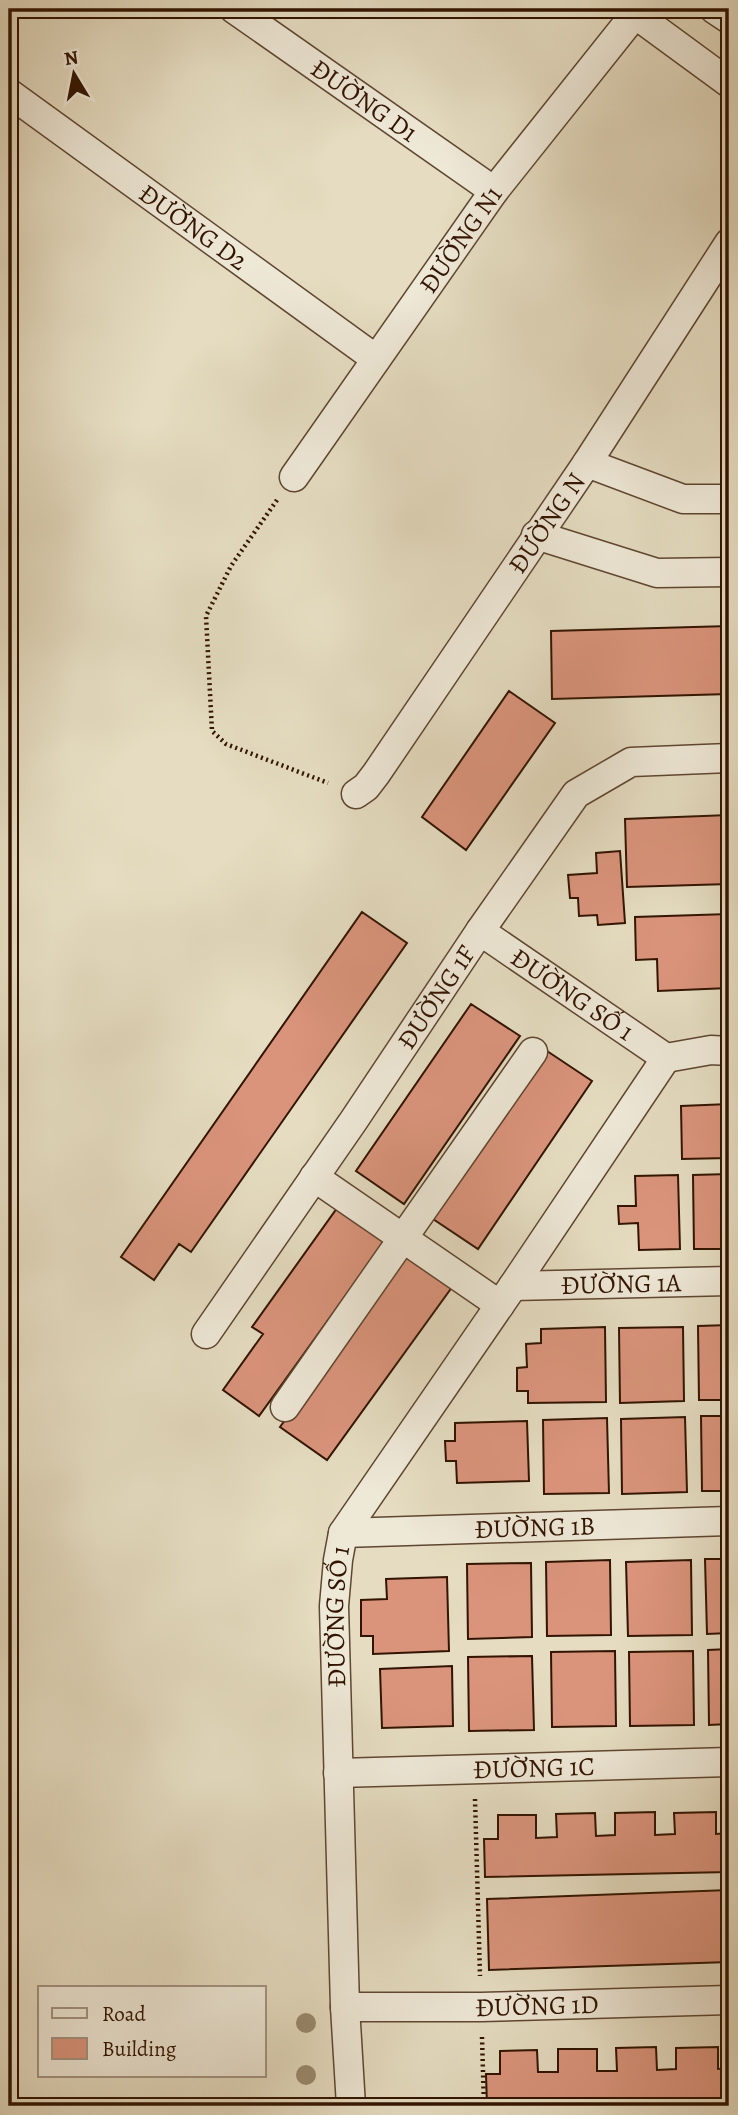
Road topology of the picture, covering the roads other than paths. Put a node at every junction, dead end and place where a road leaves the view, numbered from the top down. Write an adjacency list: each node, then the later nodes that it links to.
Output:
1 (234, 9): 7 (street, ĐƯỜNG D1)
2 (714, 9): 4 (street)
3 (634, 10): 5 (street); 7 (street, ĐƯỜNG N1)
4 (729, 19)
5 (729, 83)
6 (9, 93): 9 (street, ĐƯỜNG D2)
7 (494, 191): 9 (street, ĐƯỜNG N1)
8 (729, 243): 10 (street, ĐƯỜNG N)
9 (376, 359): 11 (street, ĐƯỜNG N1)
10 (587, 463): 12 (street); 13 (street, ĐƯỜNG N)
11 (294, 477)
12 (729, 499)
13 (536, 535): 14 (street); 16 (street, ĐƯỜNG N)
14 (729, 572)
15 (729, 758): 17 (street, ĐƯỜNG 1F)
16 (356, 794)
17 (480, 931): 20 (street, ĐƯỜNG SỐ 1); 21 (street, ĐƯỜNG 1F)
18 (729, 1051): 20 (street)
19 (533, 1052): 22 (street)
20 (666, 1058): 24 (street, ĐƯỜNG SỐ 1)
21 (314, 1177): 22 (street); 25 (street, ĐƯỜNG 1F)
22 (402, 1238): 24 (street); 26 (street)
23 (729, 1282): 24 (street, ĐƯỜNG 1A)
24 (507, 1295): 28 (street, ĐƯỜNG SỐ 1)
25 (206, 1334)
26 (285, 1407)
27 (729, 1521): 28 (street, ĐƯỜNG 1B)
28 (343, 1533): 30 (street, ĐƯỜNG SỐ 1)
29 (729, 1762): 30 (street, ĐƯỜNG 1C)
30 (338, 1773): 32 (street, ĐƯỜNG SỐ 1)
31 (729, 2000): 32 (street, ĐƯỜNG 1D)
32 (345, 2007): 33 (street, ĐƯỜNG SỐ 1)
33 (351, 2106)

